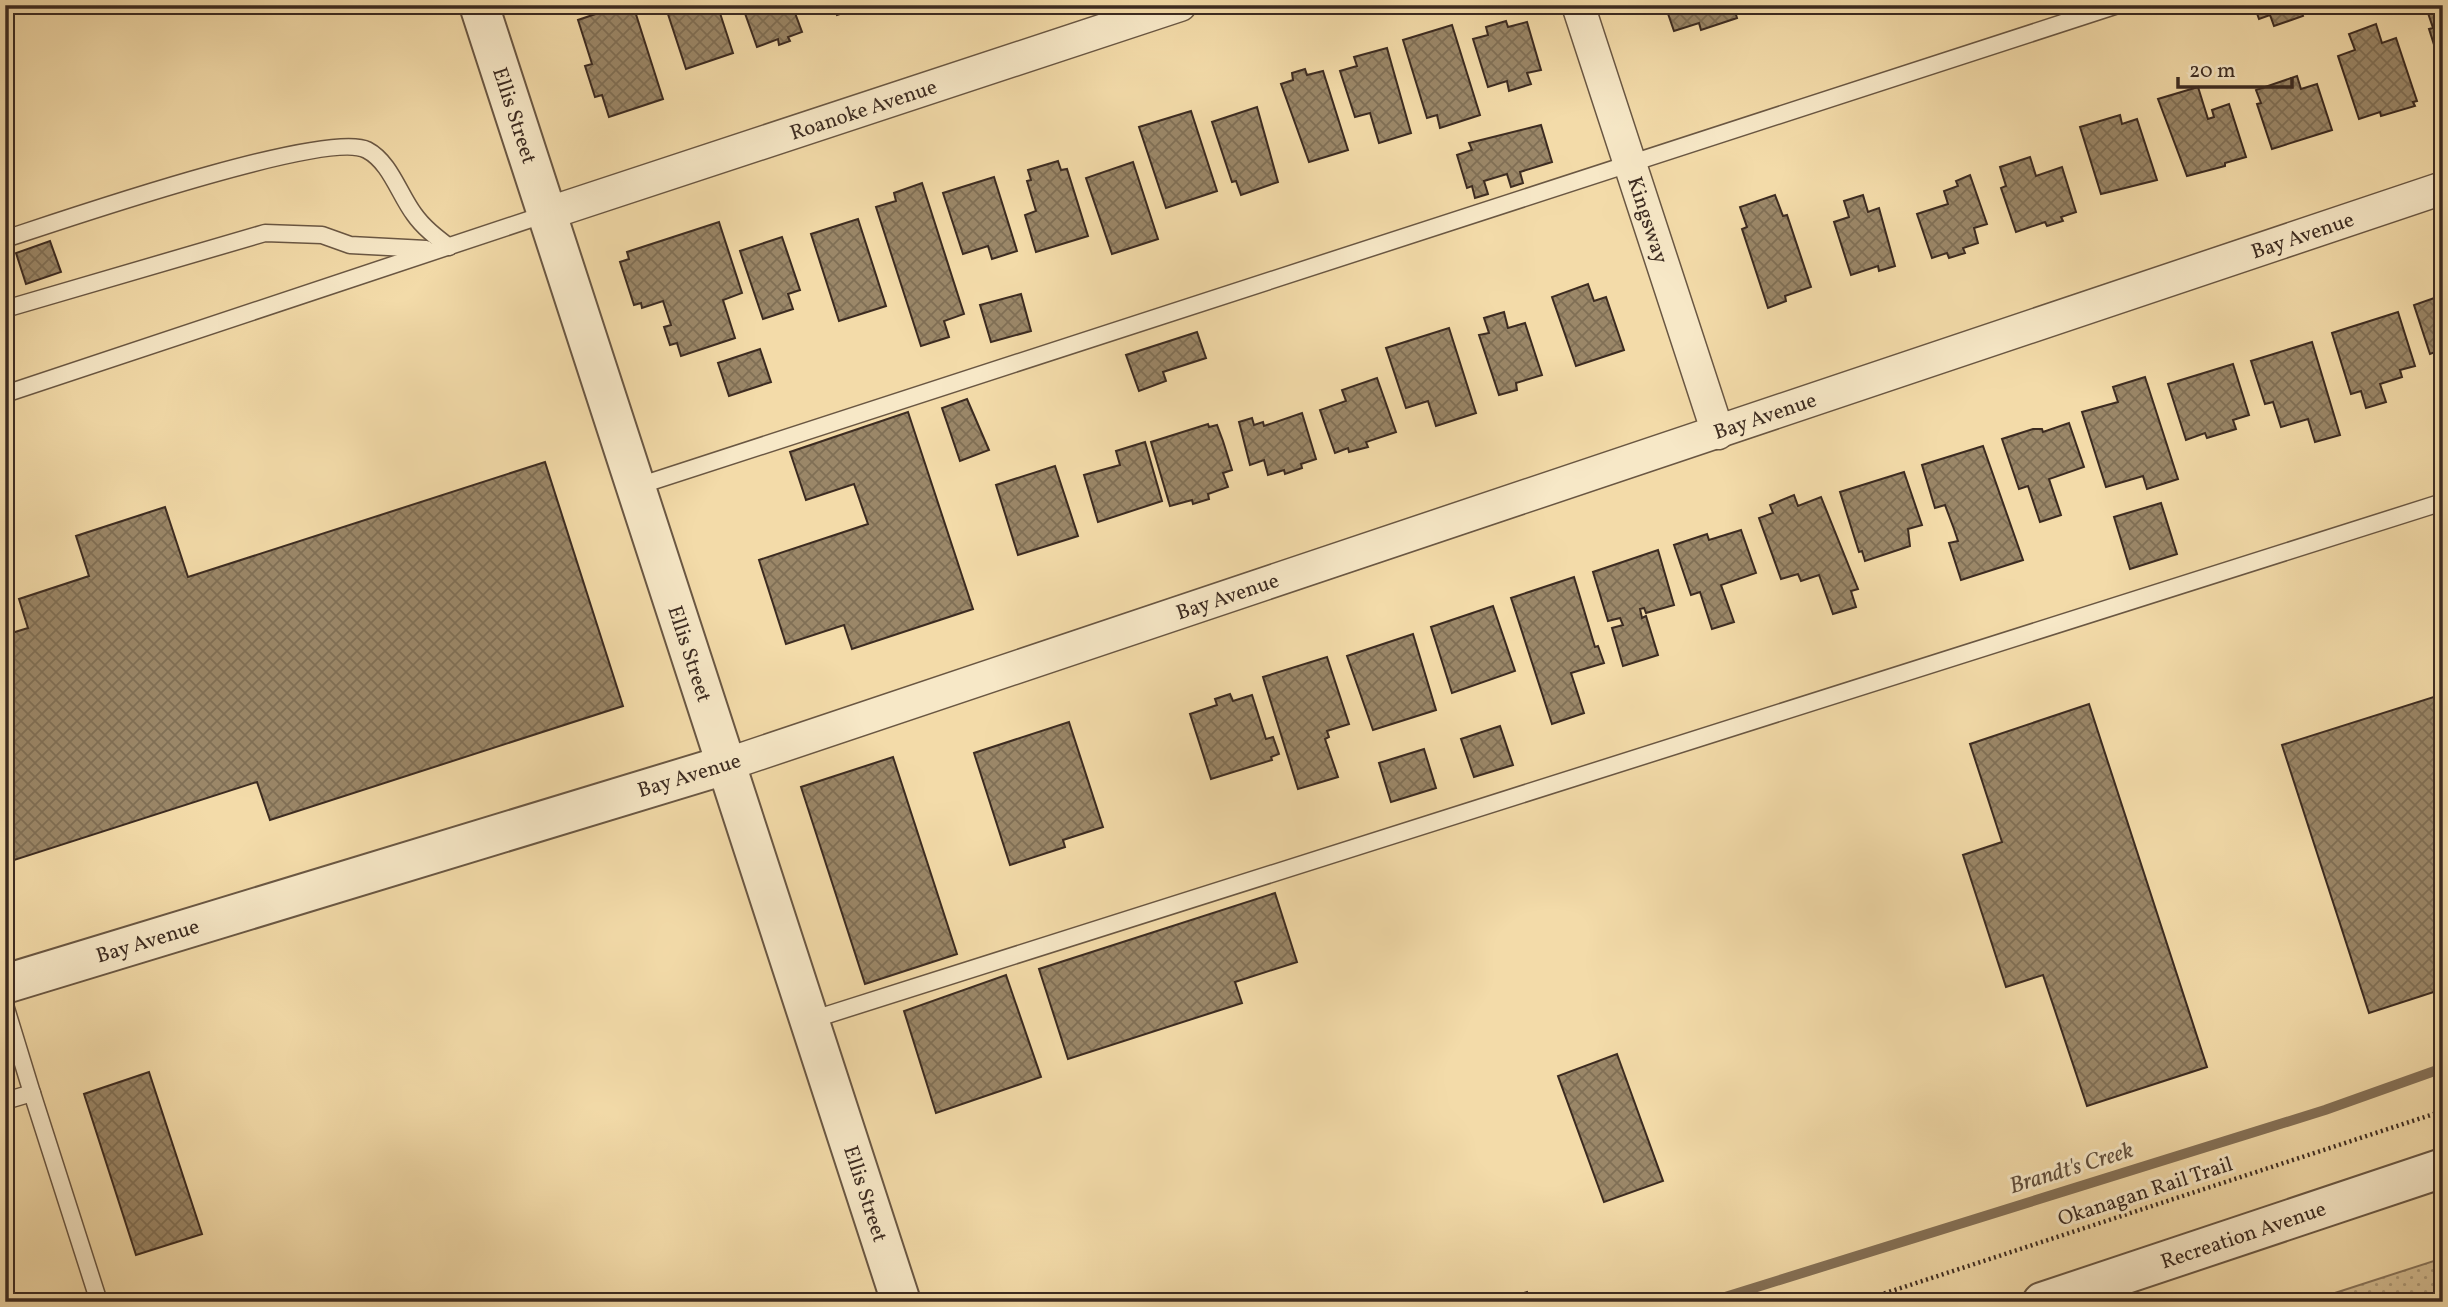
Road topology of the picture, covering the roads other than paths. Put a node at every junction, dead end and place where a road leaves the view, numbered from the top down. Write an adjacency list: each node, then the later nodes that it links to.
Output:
1 (479, 5): 7 (street, Ellis Street)
2 (1180, 5): 7 (street, Roanoke Avenue)
3 (1578, 5): 5 (street, Kingsway)
4 (2118, 5): 5 (lane)
5 (1630, 164): 12 (street, Kingsway); 13 (lane)
6 (2443, 188): 12 (street, Bay Avenue)
7 (546, 214): 9 (lane); 13 (street, Ellis Street)
8 (5, 239): 9 (lane)
9 (449, 247): 10 (lane); 11 (lane)
10 (5, 309)
11 (5, 394)
12 (1718, 433): 15 (street, Bay Avenue)
13 (635, 487): 15 (street, Ellis Street)
14 (2443, 502): 18 (lane)
15 (725, 765): 16 (street, Bay Avenue); 18 (street, Ellis Street)
16 (5, 984)
17 (5, 1005): 19 (lane)
18 (808, 1021): 23 (street, Ellis Street)
19 (32, 1093): 20 (lane); 22 (lane)
20 (5, 1101)
21 (2443, 1168): 24 (street, Recreation Avenue)
22 (99, 1302)
23 (901, 1302)
24 (2042, 1302)

